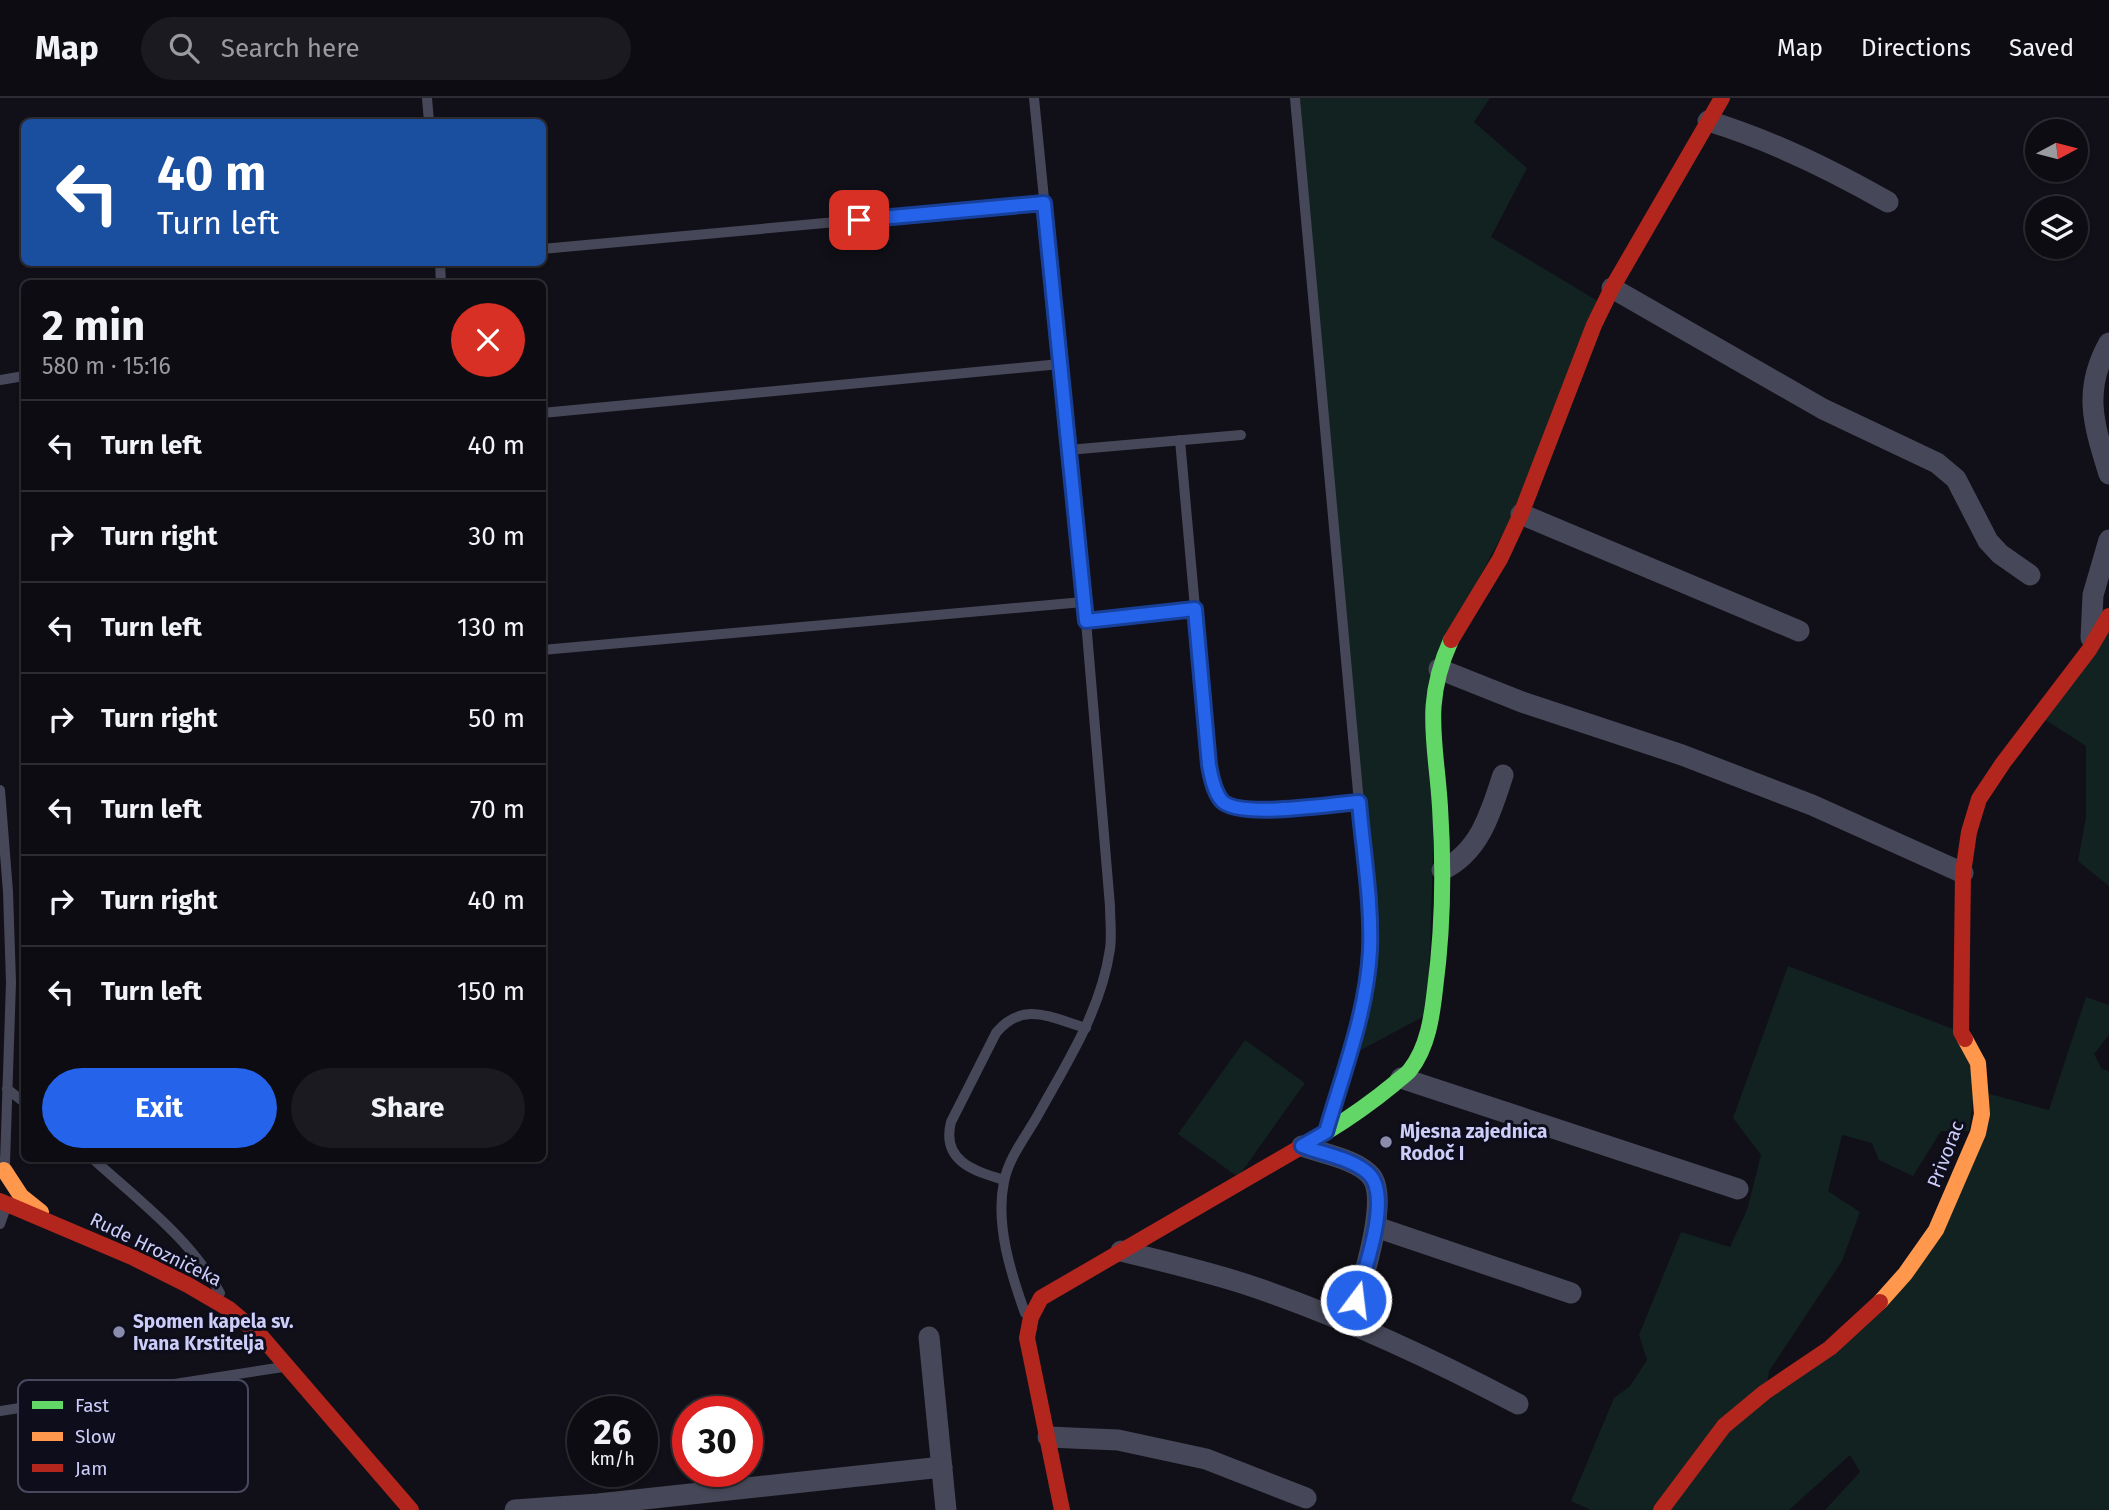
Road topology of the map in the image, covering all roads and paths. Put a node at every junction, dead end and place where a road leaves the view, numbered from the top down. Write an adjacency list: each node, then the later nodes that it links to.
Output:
1 (427, 98): 5 (lane)
2 (1034, 98): 8 (lane)
3 (1294, 98): 33 (lane)
4 (1722, 98): 6 (street)
5 (429, 119)
6 (1708, 121): 7 (street); 10 (street)
7 (1888, 202)
8 (1044, 203): 9 (lane); 12 (lane)
9 (546, 249)
10 (1612, 288): 20 (street); 22 (street)
11 (2109, 343): 19 (street)
12 (1060, 364): 15 (lane); 18 (lane)
13 (21, 376): 14 (lane)
14 (0, 380)
15 (546, 413)
16 (1241, 435): 17 (lane)
17 (1180, 440): 18 (lane); 24 (lane)
18 (1068, 450): 23 (lane)
19 (2109, 474)
20 (1521, 514): 27 (street); 30 (street)
21 (2109, 540): 29 (street)
22 (2030, 575)
23 (1083, 602): 26 (lane); 28 (lane)
24 (1195, 609): 26 (lane); 33 (lane)
25 (2109, 616): 29 (street, Privorac)
26 (1086, 621): 38 (lane)
27 (1799, 631)
28 (546, 650)
29 (2089, 650): 35 (street, Privorac)
30 (1439, 669): 34 (street); 35 (street)
31 (1503, 775): 34 (street)
32 (0, 790): 36 (lane)
33 (1359, 802): 42 (lane)
34 (1442, 870): 39 (street)
35 (1963, 873): 71 (street, Privorac)
36 (11, 982): 37 (lane); 40 (lane)
37 (21, 982)
38 (1086, 1028): 46 (lane); 46 (lane)
39 (1401, 1078): 42 (street); 47 (street)
40 (7, 1089): 41 (lane); 45 (lane)
41 (21, 1100)
42 (1326, 1132): 43 (street)
43 (1302, 1146): 50 (street); 52 (street)
44 (96, 1162): 54 (lane)
45 (2, 1167): 51 (street)
46 (1004, 1180): 55 (lane)
47 (1738, 1189)
48 (4, 1203): 49 (lane); 51 (street, Rude Hrozničeka)
49 (0, 1224)
50 (1376, 1227): 53 (street); 56 (street)
51 (62, 1228): 54 (street, Rude Hrozničeka)
52 (1121, 1251): 55 (street); 56 (street)
53 (1571, 1293)
54 (229, 1309): 58 (street, Rude Hrozničeka)
55 (1028, 1323): 63 (street)
56 (1350, 1324): 60 (street)
57 (929, 1337): 64 (street)
58 (285, 1366): 59 (lane); 67 (street, Rude Hrozničeka)
59 (194, 1380)
60 (1518, 1404)
61 (18, 1407): 62 (lane)
62 (0, 1410)
63 (1048, 1437): 65 (street); 70 (street)
64 (942, 1467): 66 (street); 69 (street)
65 (1306, 1498)
66 (612, 1506): 68 (street)
67 (411, 1510)
68 (515, 1510)
69 (946, 1510)
70 (1062, 1510)
71 (1661, 1510)

